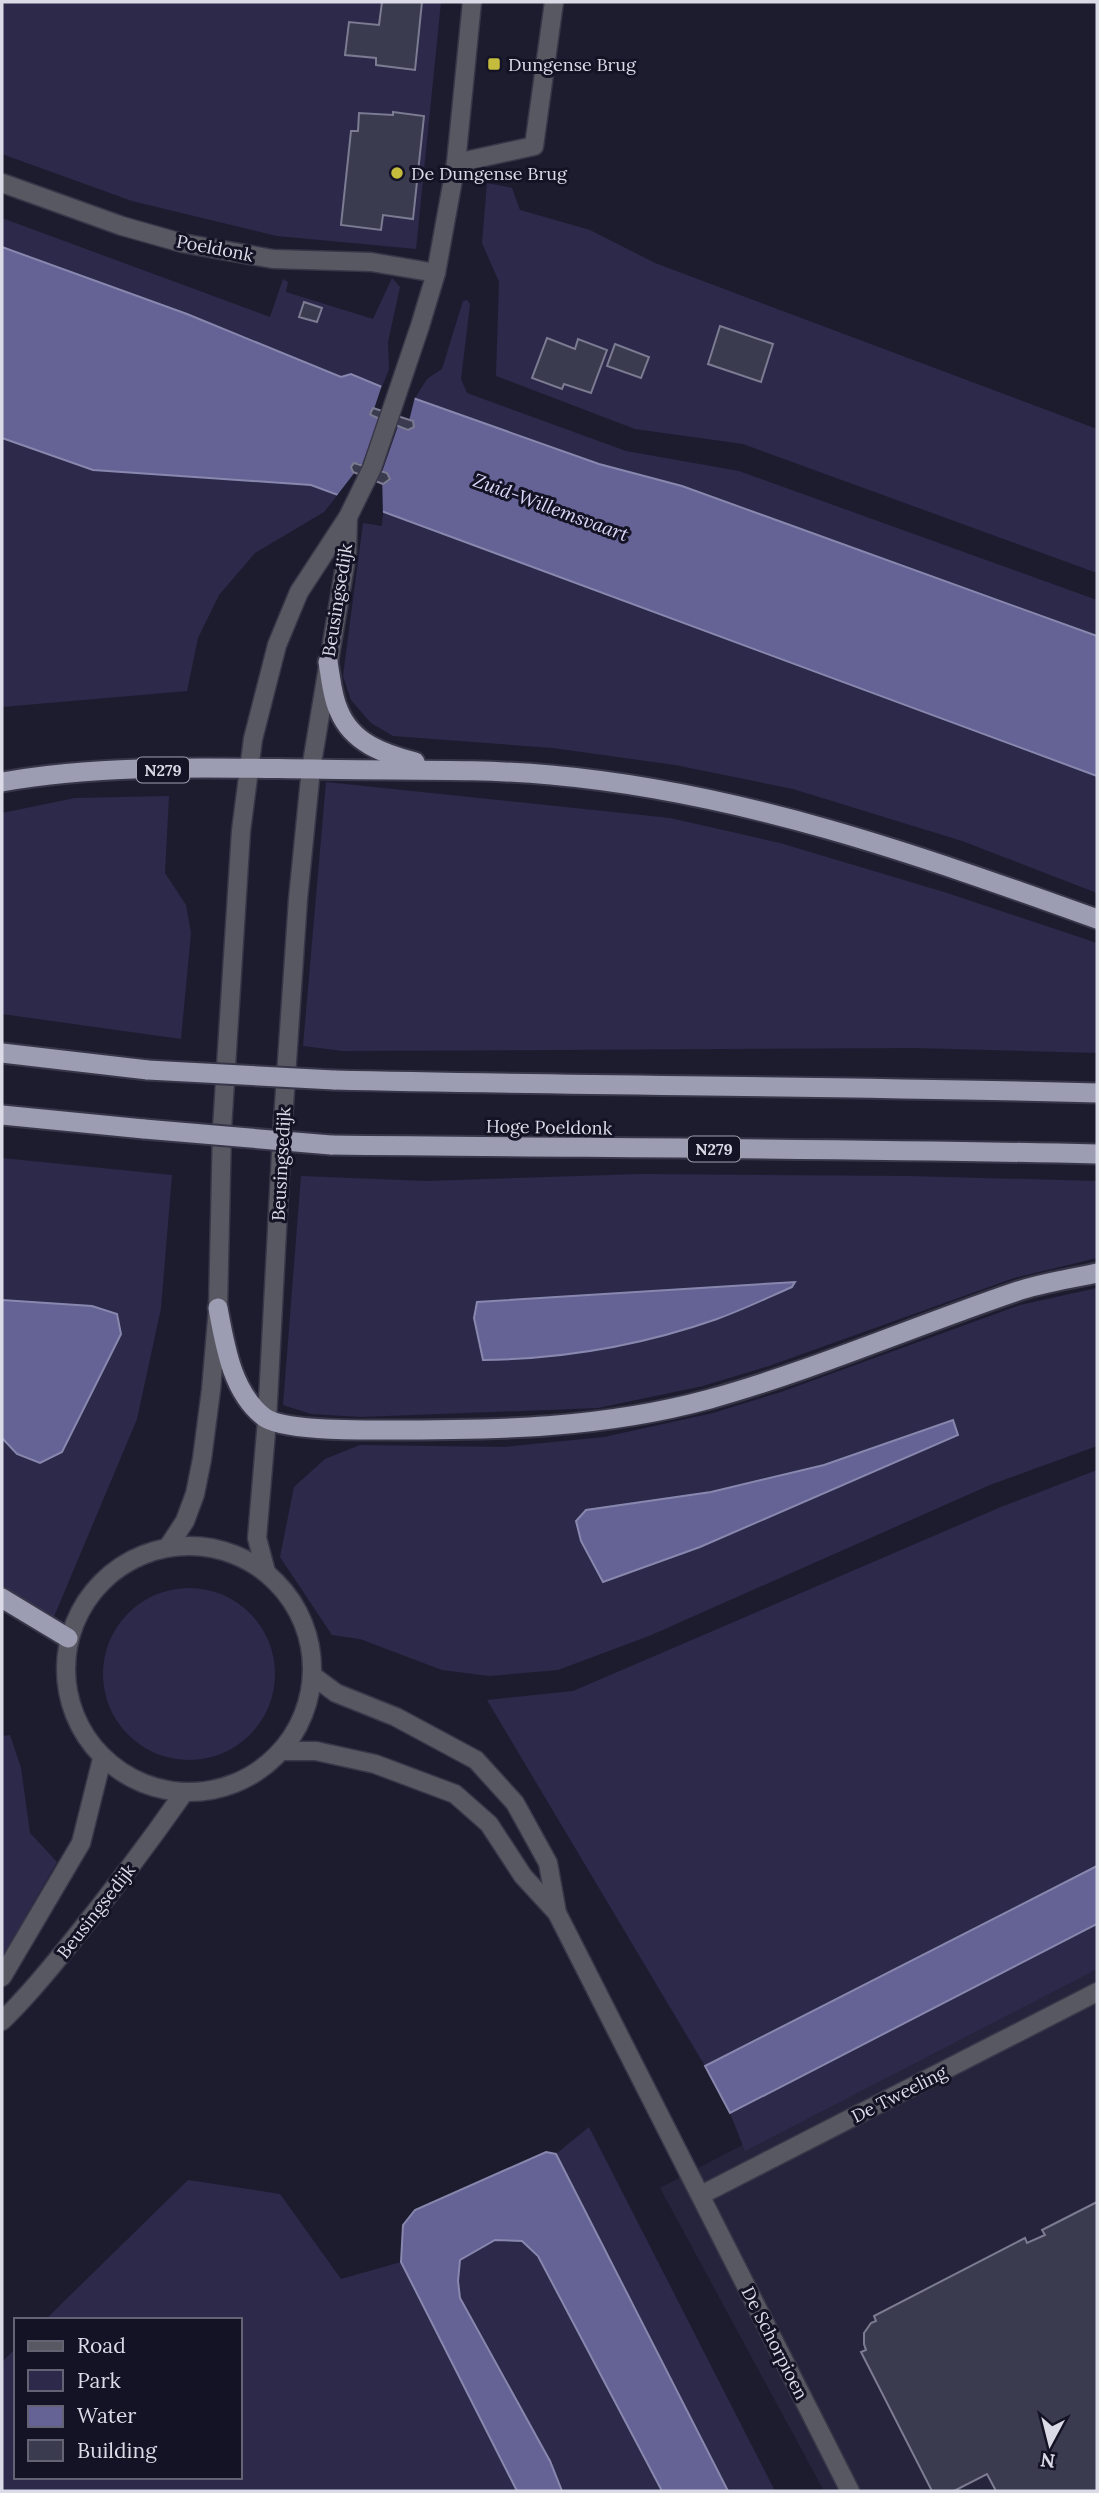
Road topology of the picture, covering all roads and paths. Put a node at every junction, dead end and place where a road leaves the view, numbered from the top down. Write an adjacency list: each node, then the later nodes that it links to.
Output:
1 (472, 2): 3 (street)
2 (554, 2): 3 (street)
3 (456, 163): 5 (street)
4 (2, 183): 5 (street, Poeldonk)
5 (436, 273): 6 (street)
6 (348, 517): 7 (street, Beusingsedijk); 8 (street, Beusingsedijk)
7 (328, 662): 9 (street, Beusingsedijk); 10 (highway, N279)
8 (249, 767): 9 (highway, N279); 11 (highway, N279); 18 (street, Beusingsedijk)
9 (312, 769): 10 (highway, N279); 19 (street, Beusingsedijk)
10 (443, 769): 12 (highway, N279)
11 (2, 782)
12 (1097, 919)
13 (2, 1053): 14 (highway, bridge)
14 (1097, 1093)
15 (2, 1115): 16 (highway, Hoge Poeldonk / N279, bridge)
16 (1097, 1154)
17 (1097, 1273): 19 (highway)
18 (218, 1308): 19 (highway); 20 (street, Beusingsedijk)
19 (267, 1420): 21 (street, Beusingsedijk)
20 (168, 1547): 21 (street); 23 (street)
21 (266, 1572): 24 (street)
22 (2, 1598): 23 (highway)
23 (68, 1638): 26 (street)
24 (313, 1676): 25 (street); 28 (street)
25 (282, 1751): 27 (street); 28 (street)
26 (102, 1759): 27 (street); 29 (street)
27 (183, 1794): 31 (street, Beusingsedijk)
28 (557, 1913): 32 (street, De Schorpioen)
29 (2, 1977)
30 (1097, 1992): 32 (street, De Tweeling)
31 (2, 2021)
32 (701, 2196): 33 (street, De Schorpioen)
33 (850, 2491)

